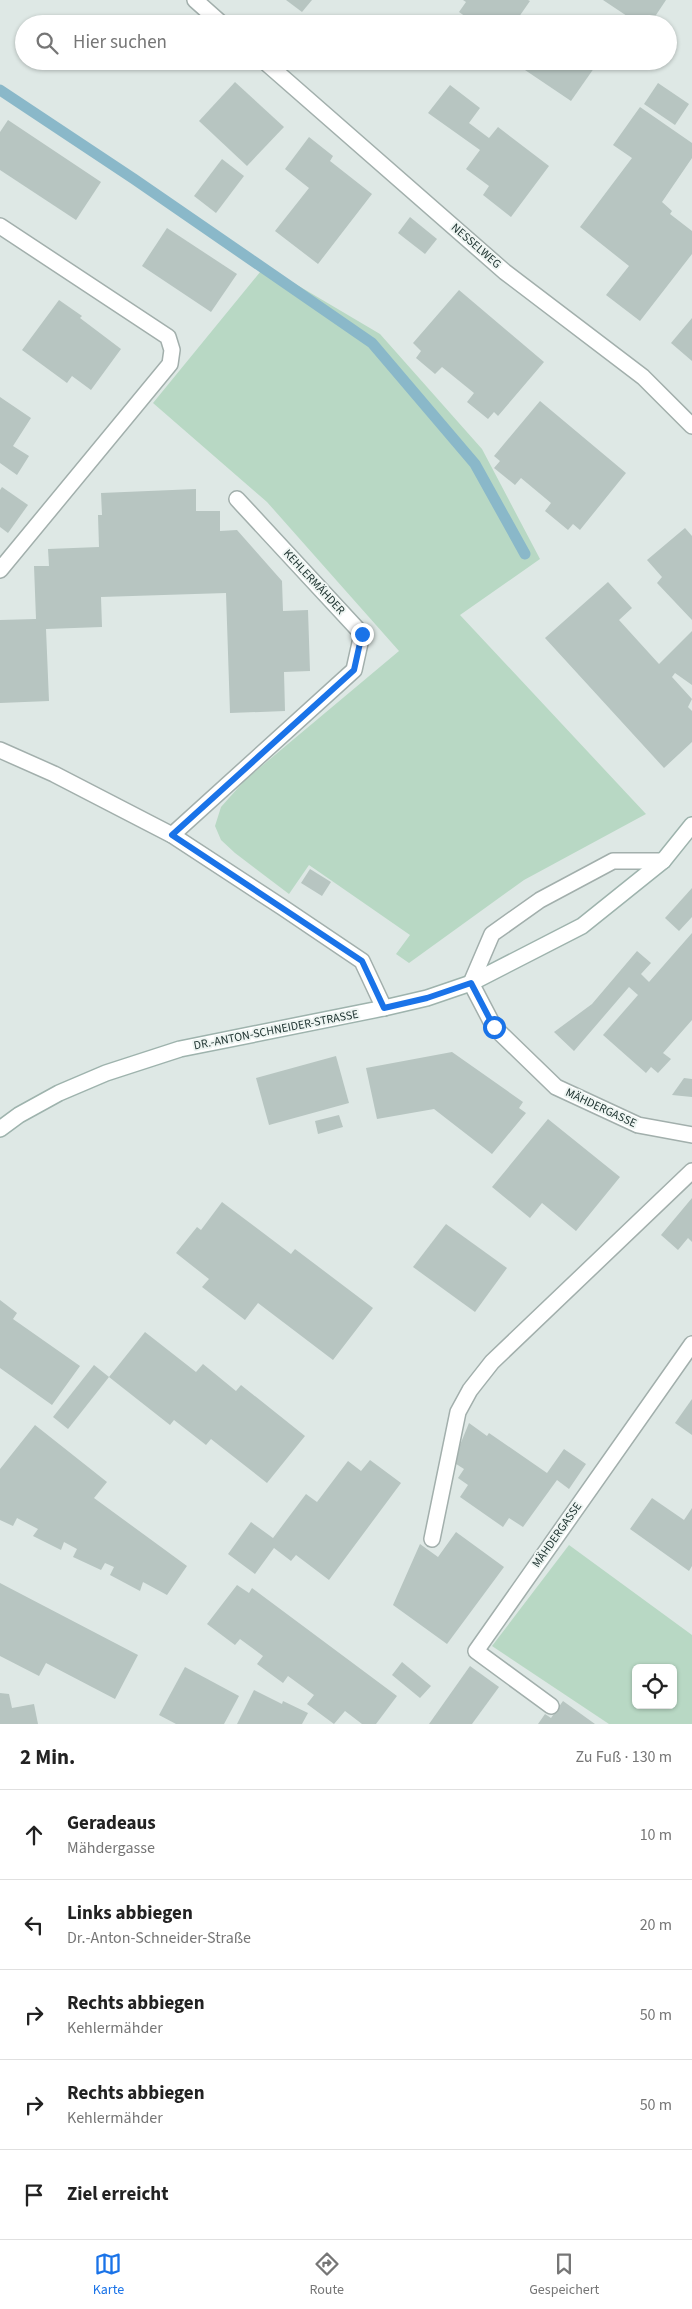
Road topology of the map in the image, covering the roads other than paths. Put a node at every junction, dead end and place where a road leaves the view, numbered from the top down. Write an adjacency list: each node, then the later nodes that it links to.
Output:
1 (195, 0): 2 (street)
2 (212, 15)
3 (274, 70): 5 (street, NESSELWEG)
4 (0, 226): 7 (street)
5 (692, 426)
6 (237, 499): 10 (street, KEHLERMÄHDER)
7 (0, 570)
8 (0, 750): 10 (street)
9 (692, 825): 11 (street, DR.-ANTON-SCHNEIDER-STRASSE)
10 (172, 835): 13 (street)
11 (663, 861): 12 (street, DR.-ANTON-SCHNEIDER-STRASSE); 12 (street)
12 (471, 983): 13 (street, DR.-ANTON-SCHNEIDER-STRASSE); 15 (street, MÄHDERGASSE)
13 (384, 1008): 14 (street, DR.-ANTON-SCHNEIDER-STRASSE)
14 (0, 1129)
15 (692, 1134)
16 (692, 1171): 18 (street)
17 (692, 1344): 19 (street, MÄHDERGASSE)
18 (432, 1539)
19 (550, 1706)

